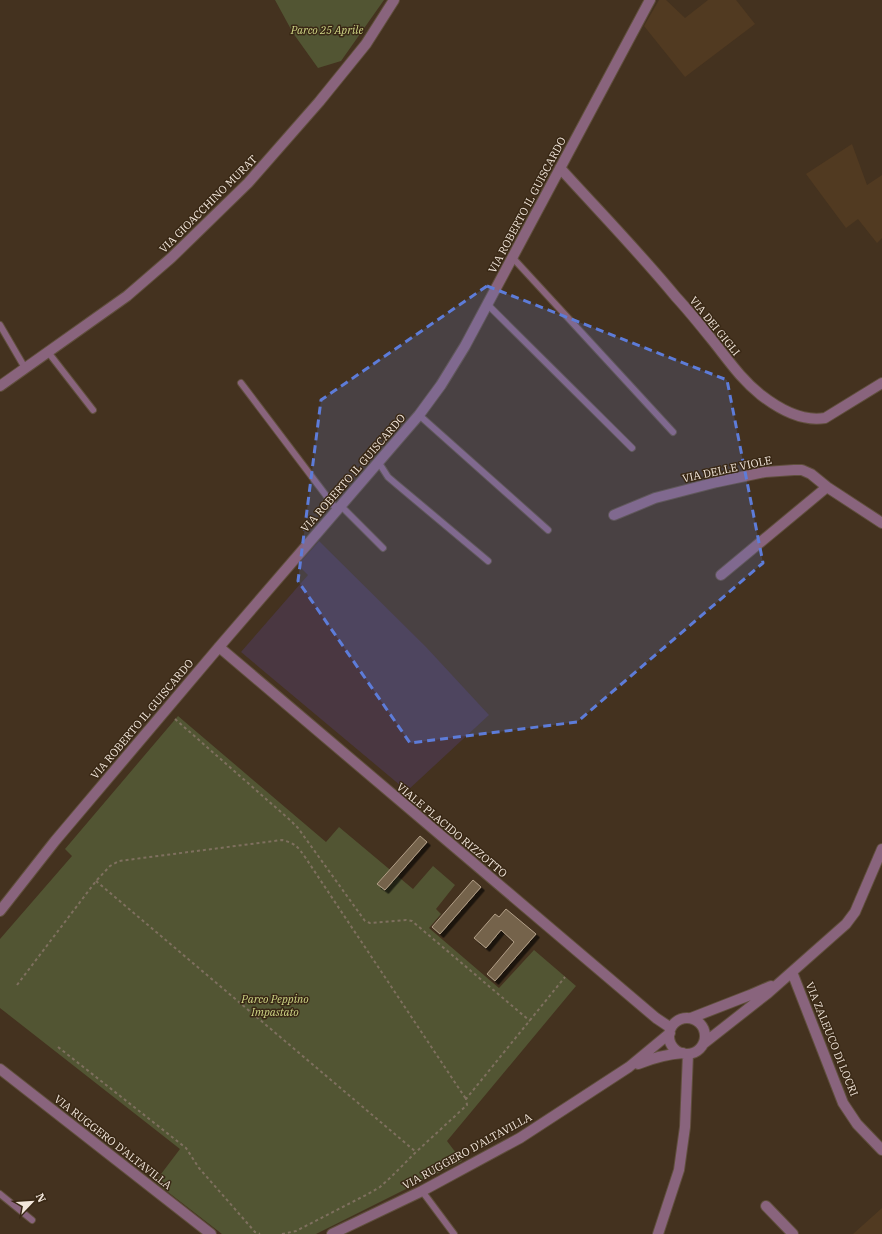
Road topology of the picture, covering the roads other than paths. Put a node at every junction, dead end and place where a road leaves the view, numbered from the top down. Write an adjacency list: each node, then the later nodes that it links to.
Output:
1 (394, 0): 7 (street, VIA GIOACCHINO MURAT)
2 (650, 0): 3 (street, VIA ROBERTO IL GUISCARDO)
3 (560, 168): 4 (street, VIA ROBERTO IL GUISCARDO); 10 (street, VIA DEI GIGLI)
4 (512, 257): 5 (street, VIA ROBERTO IL GUISCARDO); 14 (lane)
5 (487, 304): 13 (street, VIA ROBERTO IL GUISCARDO); 15 (lane)
6 (0, 325): 8 (lane)
7 (48, 352): 8 (street, VIA GIOACCHINO MURAT); 12 (lane)
8 (25, 368): 11 (street, VIA GIOACCHINO MURAT)
9 (240, 383): 18 (lane)
10 (882, 383)
11 (0, 386)
12 (93, 410)
13 (420, 415): 16 (street, VIA ROBERTO IL GUISCARDO); 21 (lane)
14 (673, 432)
15 (632, 448)
16 (379, 463): 18 (street, VIA ROBERTO IL GUISCARDO); 23 (lane)
17 (827, 487): 19 (street, VIA DELLE VIOLE); 20 (street, VIA DELLE VIOLE); 24 (street)
18 (339, 508): 22 (lane); 25 (street, VIA ROBERTO IL GUISCARDO)
19 (614, 515)
20 (882, 523)
21 (548, 530)
22 (382, 548)
23 (488, 561)
24 (721, 575)
25 (219, 647): 27 (street, VIA ROBERTO IL GUISCARDO); 30 (street, VIALE PLACIDO RIZZOTTO)
26 (882, 849): 28 (street)
27 (0, 911)
28 (790, 975): 29 (street); 31 (street); 35 (street, VIA ZALEUCO DI LOCRI)
29 (691, 1018): 30 (street); 31 (street)
30 (671, 1030): 32 (street); 33 (street, VIA RUGGERO D'ALTAVILLA)
31 (703, 1044): 32 (street)
32 (685, 1053): 33 (street, VIA RUGGERO D'ALTAVILLA); 43 (street)
33 (629, 1067): 36 (street, VIA RUGGERO D'ALTAVILLA)
34 (0, 1069): 41 (street, VIA RUGGERO D'ALTAVILLA)
35 (882, 1150)
36 (422, 1191): 40 (street, VIA RUGGERO D'ALTAVILLA); 42 (lane)
37 (0, 1194): 39 (lane)
38 (766, 1206): 44 (street)
39 (32, 1220)
40 (336, 1233)
41 (210, 1234)
42 (454, 1234)
43 (658, 1234)
44 (793, 1234)

